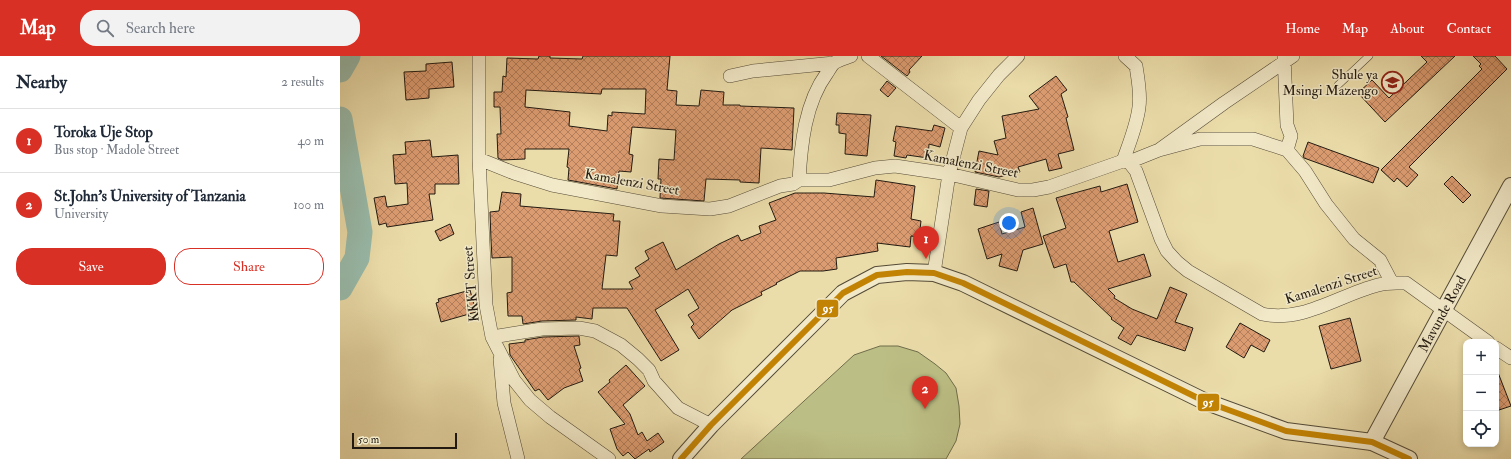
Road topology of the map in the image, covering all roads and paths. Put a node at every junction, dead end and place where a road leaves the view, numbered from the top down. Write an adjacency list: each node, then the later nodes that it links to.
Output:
1 (479, 56): 14 (street, KKKT Street)
2 (851, 56): 8 (street)
3 (868, 56): 11 (street)
4 (1018, 56): 11 (street)
5 (1125, 56): 15 (street)
6 (1369, 56): 10 (lane)
7 (1287, 58): 12 (street); 13 (street)
8 (834, 63): 9 (street); 17 (street)
9 (730, 76)
10 (1338, 85)
11 (961, 128): 16 (street)
12 (1159, 150): 13 (street); 15 (street)
13 (1287, 150): 20 (street)
14 (479, 160): 17 (street, Kamalenzi Street); 22 (street, KKKT Street)
15 (1126, 162): 16 (street, Kamalenzi Street); 20 (street, Kamalenzi Street)
16 (949, 174): 17 (street, Kamalenzi Street); 19 (street)
17 (799, 180)
18 (1511, 186): 21 (street, Mavunde Road)
19 (934, 274): 27 (street); 28 (street)
20 (1392, 283): 21 (street, Kamalenzi Street)
21 (1444, 311): 23 (street, Kamalenzi Street); 28 (street, Mavunde Road)
22 (492, 336): 25 (street, KKKT Street); 27 (street)
23 (1484, 339)
24 (1499, 350): 26 (street)
25 (500, 355): 29 (street); 30 (street, KKKT Street)
26 (1511, 358)
27 (711, 425): 31 (street)
28 (1372, 442): 32 (street)
29 (518, 459)
30 (609, 459)
31 (681, 459)
32 (1409, 459)

